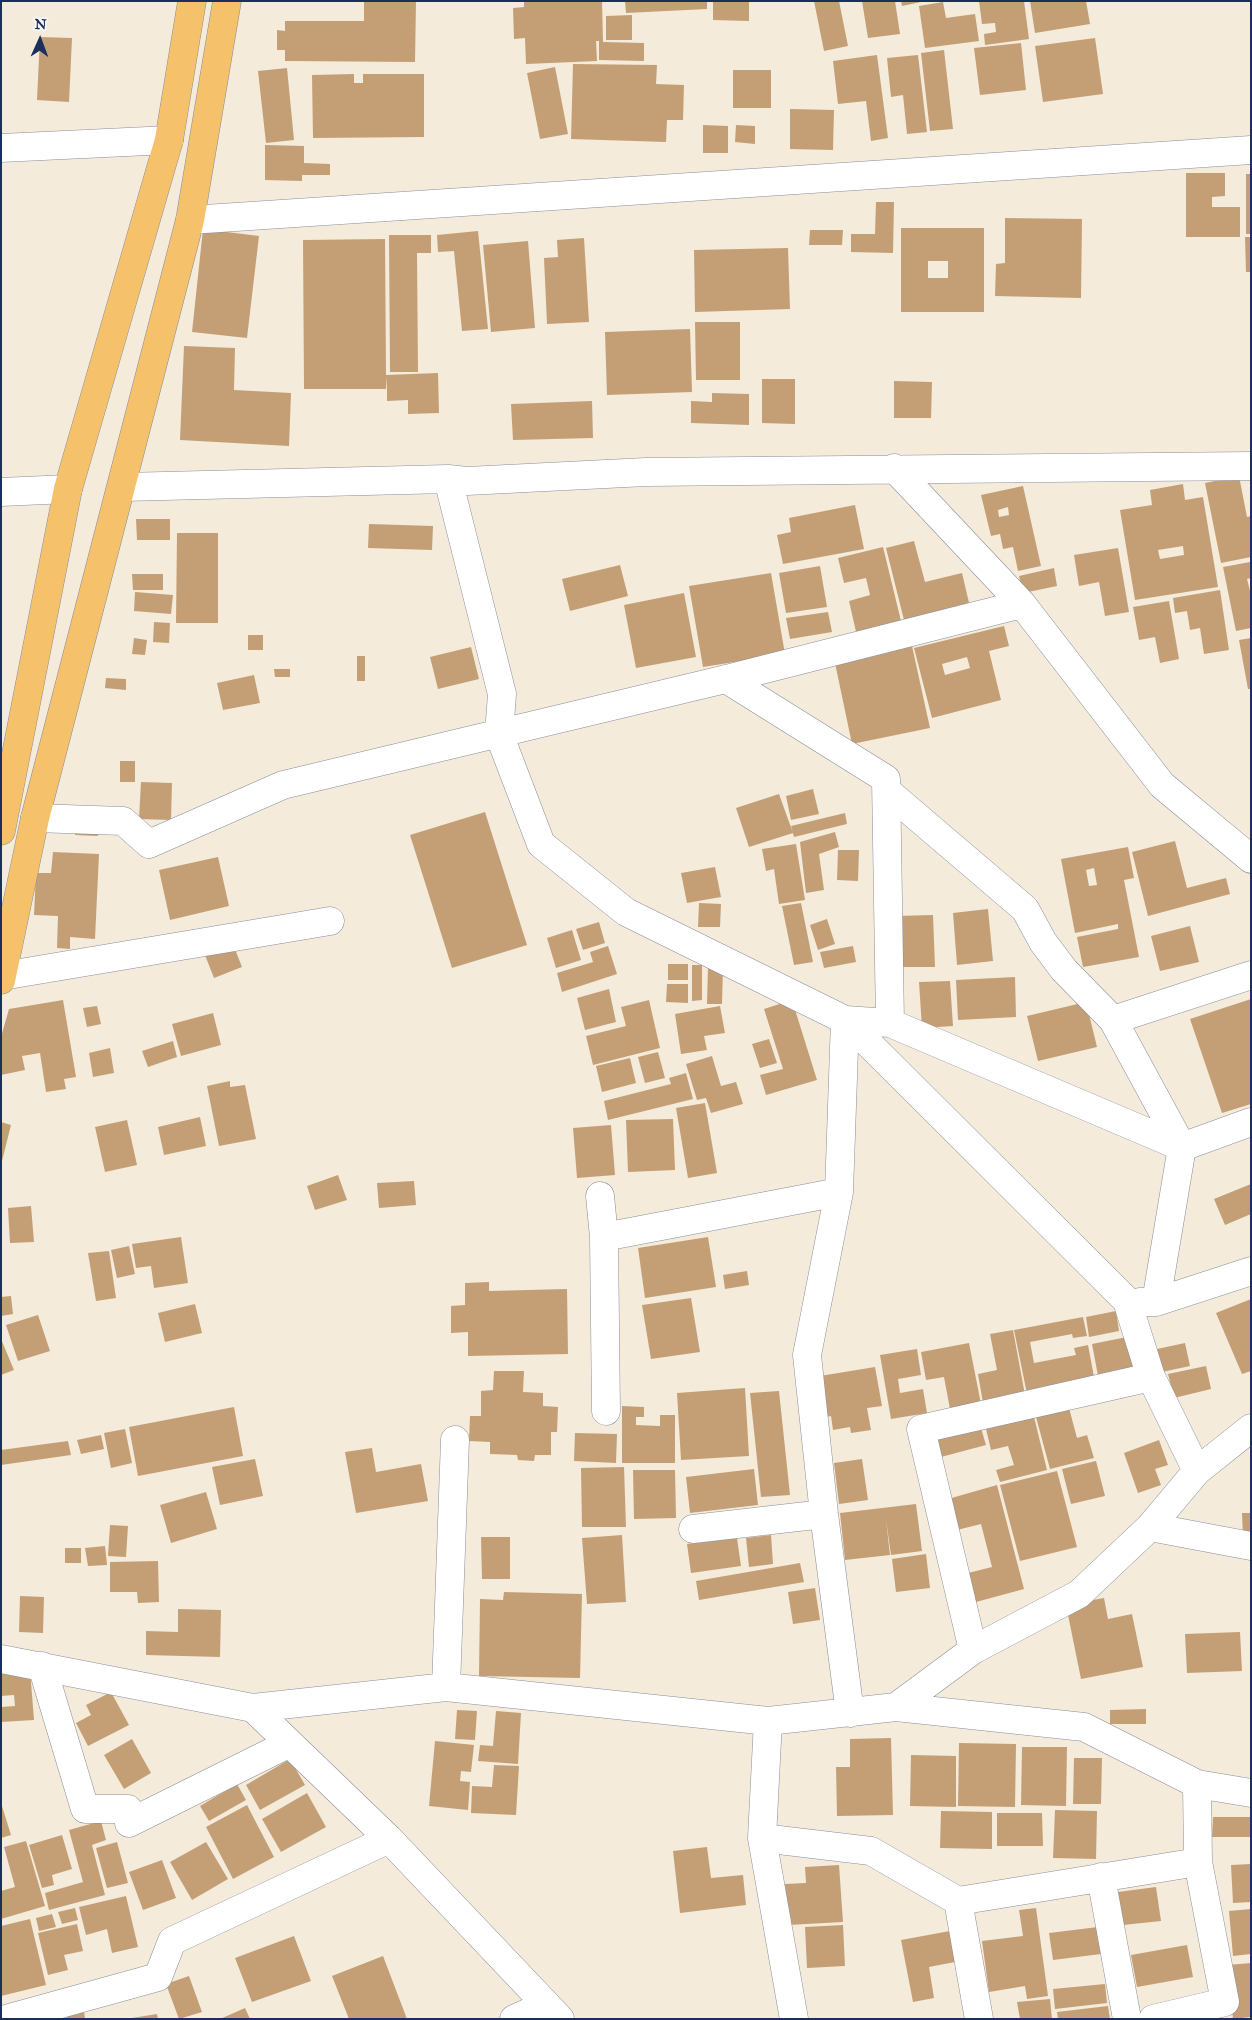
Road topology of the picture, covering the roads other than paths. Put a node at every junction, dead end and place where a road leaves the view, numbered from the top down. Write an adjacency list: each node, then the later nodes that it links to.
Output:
1 (192, 1): 3 (main road)
2 (227, 1): 6 (main road)
3 (169, 140): 4 (street); 11 (main road)
4 (1, 148)
5 (1251, 150): 6 (street)
6 (190, 220): 10 (main road)
7 (1251, 466): 8 (street)
8 (894, 468): 9 (street); 13 (street)
9 (448, 479): 10 (street); 15 (street)
10 (122, 487): 17 (main road)
11 (68, 489): 12 (street); 18 (main road)
12 (1, 492)
13 (1022, 604): 14 (street); 19 (street)
14 (726, 679): 15 (street); 16 (street)
15 (499, 734): 17 (street); 23 (street)
16 (888, 792): 24 (street); 25 (street)
17 (35, 818): 22 (main road)
18 (1, 831)
19 (1251, 859)
20 (330, 921): 22 (street)
21 (1251, 975): 24 (street)
22 (2, 978)
23 (845, 1020): 25 (street); 28 (street); 32 (street)
24 (1113, 1020): 27 (street)
25 (890, 1023): 27 (street)
26 (1251, 1122): 27 (street)
27 (1182, 1147): 33 (street)
28 (839, 1192): 30 (street); 39 (street)
29 (600, 1196): 30 (street)
30 (604, 1237): 35 (street)
31 (1251, 1271): 33 (street)
32 (1127, 1301): 33 (street); 34 (street)
33 (1156, 1302)
34 (1151, 1377): 38 (street); 43 (street)
35 (606, 1411)
36 (1251, 1428): 38 (street)
37 (455, 1440): 46 (street)
38 (1197, 1471): 40 (street)
39 (824, 1514): 41 (street); 49 (street)
40 (1150, 1527): 42 (street); 43 (street)
41 (693, 1529)
42 (1251, 1546)
43 (973, 1650): 47 (street)
44 (1, 1659): 45 (street)
45 (42, 1666): 48 (street); 51 (street)
46 (446, 1687): 48 (street); 50 (street)
47 (896, 1707): 49 (street); 52 (street)
48 (253, 1708): 51 (street)
49 (850, 1713): 50 (street)
50 (768, 1721): 54 (street)
51 (288, 1744): 55 (street)
52 (1197, 1784): 53 (street); 56 (street)
53 (1251, 1793)
54 (762, 1838): 58 (street); 62 (street)
55 (388, 1839): 59 (street); 60 (street)
56 (1198, 1862): 57 (street); 65 (street)
57 (1101, 1877): 58 (street); 64 (street)
58 (958, 1901): 63 (street)
59 (552, 2012): 61 (street)
60 (6, 2019)
61 (514, 2019)
62 (794, 2019)
63 (979, 2019)
64 (1127, 2019)
65 (1153, 2019)

